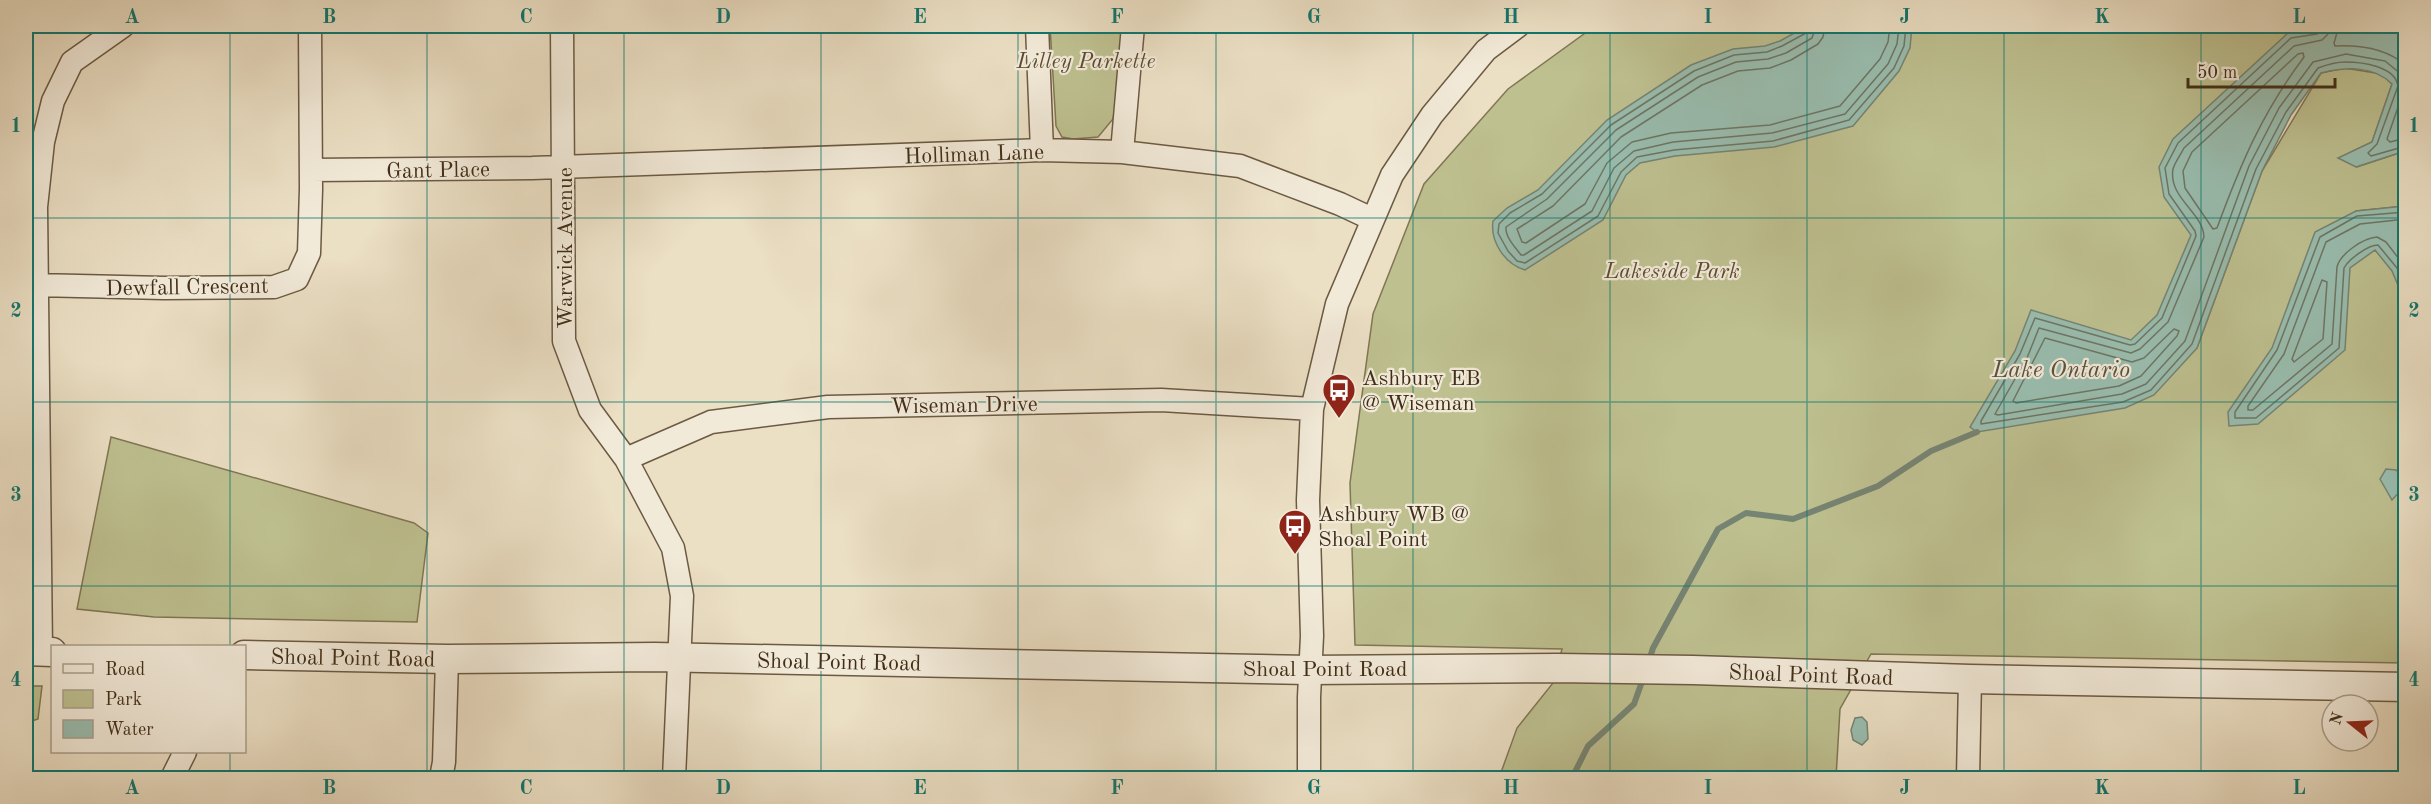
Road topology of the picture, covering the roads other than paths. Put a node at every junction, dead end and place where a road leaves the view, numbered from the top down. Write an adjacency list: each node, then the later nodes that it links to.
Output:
1 (123, 26): 12 (street)
2 (310, 26): 10 (street, Dewfall Crescent)
3 (562, 26): 9 (street, Warwick Avenue)
4 (1037, 26): 7 (street)
5 (1133, 26): 8 (street)
6 (1504, 30): 11 (street)
7 (1042, 150): 8 (street, Holliman Lane); 9 (street, Holliman Lane)
8 (1122, 152): 11 (street, Holliman Lane)
9 (564, 167): 10 (street, Gant Place); 14 (street, Warwick Avenue)
10 (311, 170): 12 (street, Dewfall Crescent)
11 (1372, 219): 13 (street)
12 (36, 285): 15 (street)
13 (1312, 409): 14 (street, Wiseman Drive); 19 (street)
14 (626, 459): 17 (street, Warwick Avenue)
15 (40, 651)
16 (246, 656): 18 (street, Shoal Point Road)
17 (680, 658): 18 (street, Shoal Point Road); 19 (street, Shoal Point Road); 25 (street, Warwick Avenue)
18 (447, 659): 24 (street)
19 (1309, 669): 20 (street, Shoal Point Road); 26 (street)
20 (1970, 679): 21 (street, Shoal Point Road); 27 (street)
21 (2406, 687)
22 (185, 753): 23 (street)
23 (172, 778)
24 (441, 778)
25 (674, 778)
26 (1309, 778)
27 (1968, 778)

